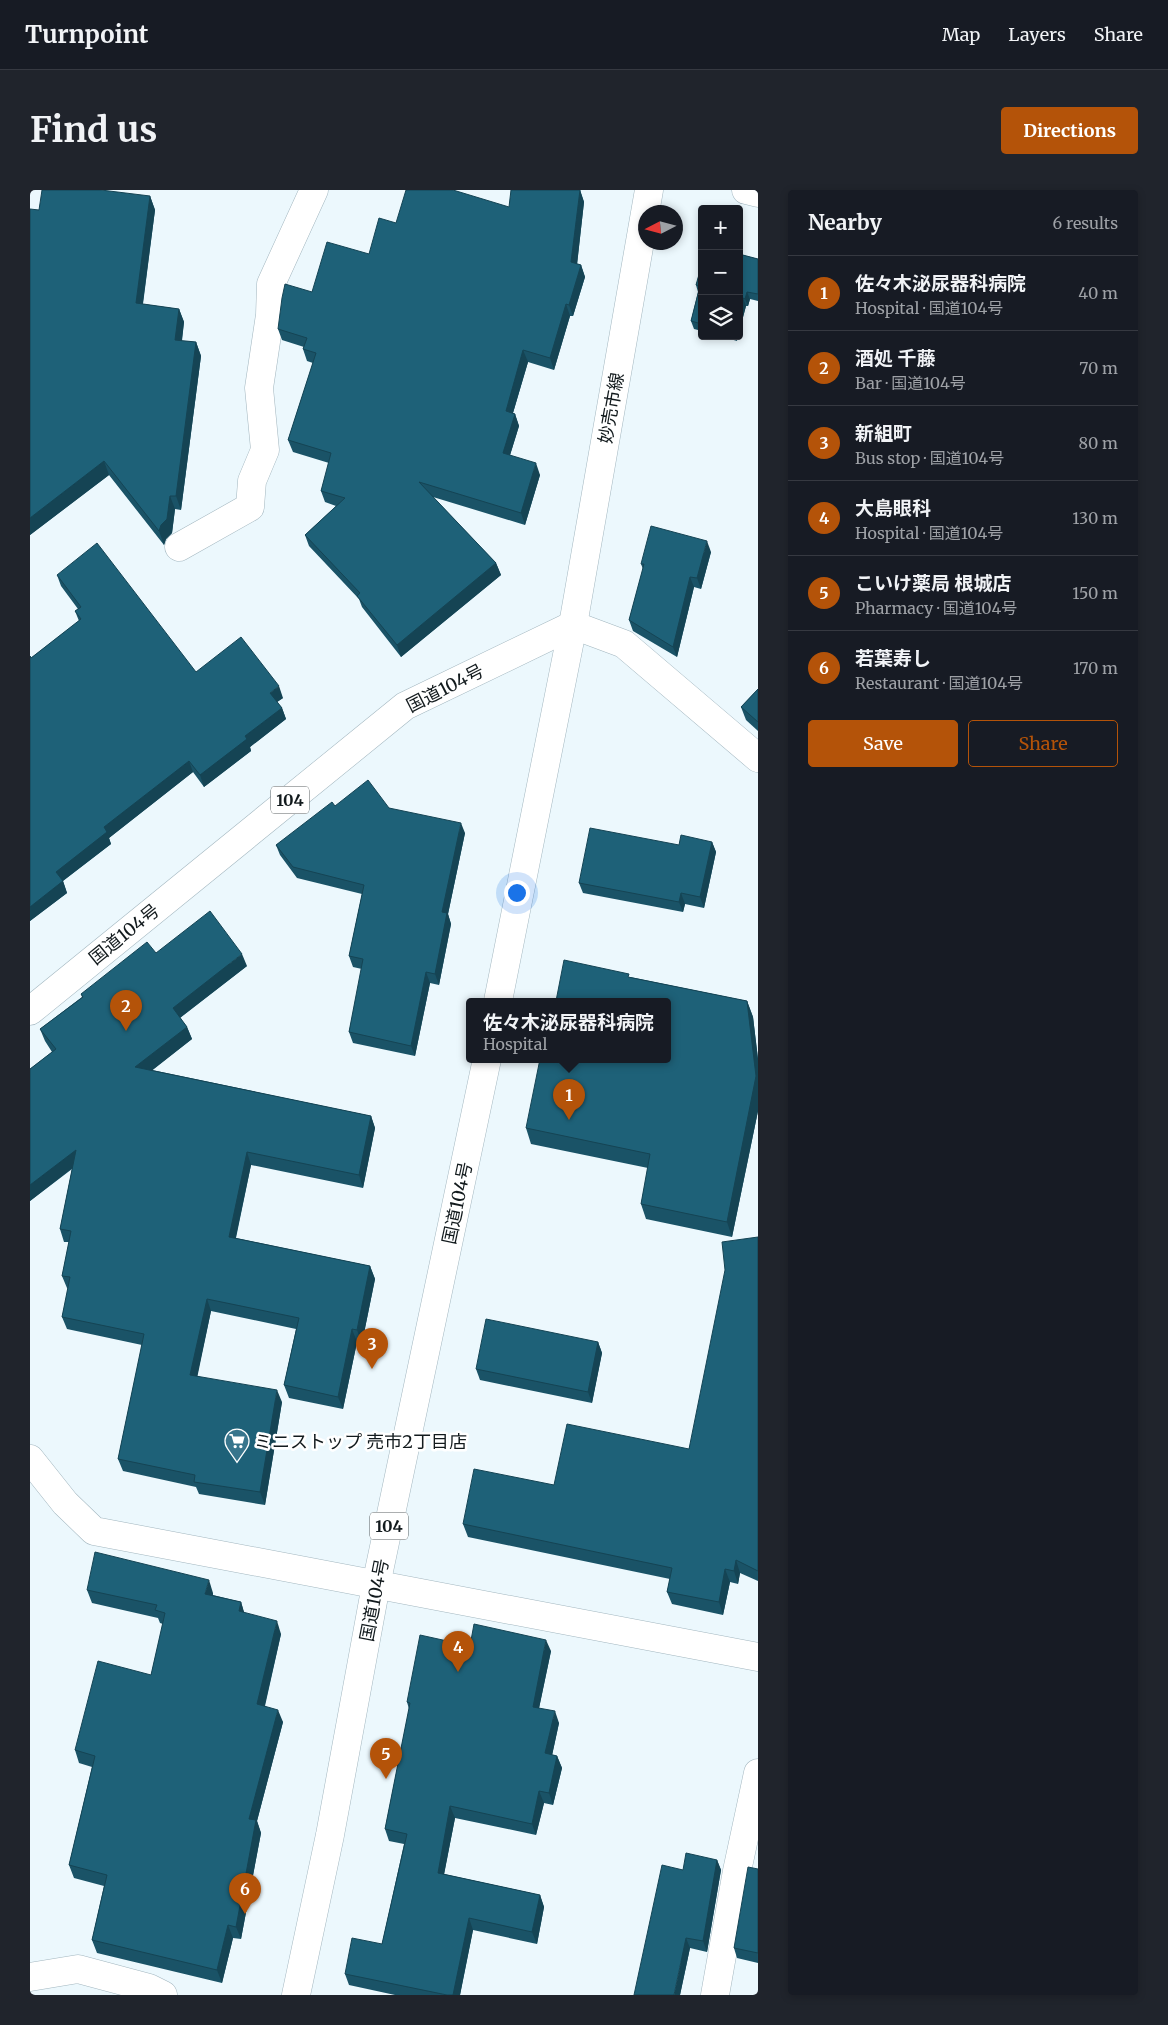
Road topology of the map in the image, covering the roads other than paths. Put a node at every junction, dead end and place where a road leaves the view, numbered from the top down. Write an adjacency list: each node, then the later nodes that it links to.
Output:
1 (314, 190): 5 (main road)
2 (649, 190): 6 (main road, 妙売市線)
3 (746, 190): 4 (main road)
4 (758, 193)
5 (179, 547)
6 (573, 625): 7 (main road); 8 (main road); 9 (main road, 国道104号 / 104)
7 (758, 758)
8 (499, 998)
9 (30, 1011)
10 (486, 1063): 12 (main road, 国道104号 / 104)
11 (30, 1459): 12 (main road)
12 (376, 1585): 13 (main road); 18 (main road, 国道104号 / 104)
13 (758, 1657)
14 (758, 1773): 15 (main road)
15 (748, 1873): 19 (main road)
16 (30, 1977): 17 (main road)
17 (163, 1995)
18 (296, 1995)
19 (715, 1995)

